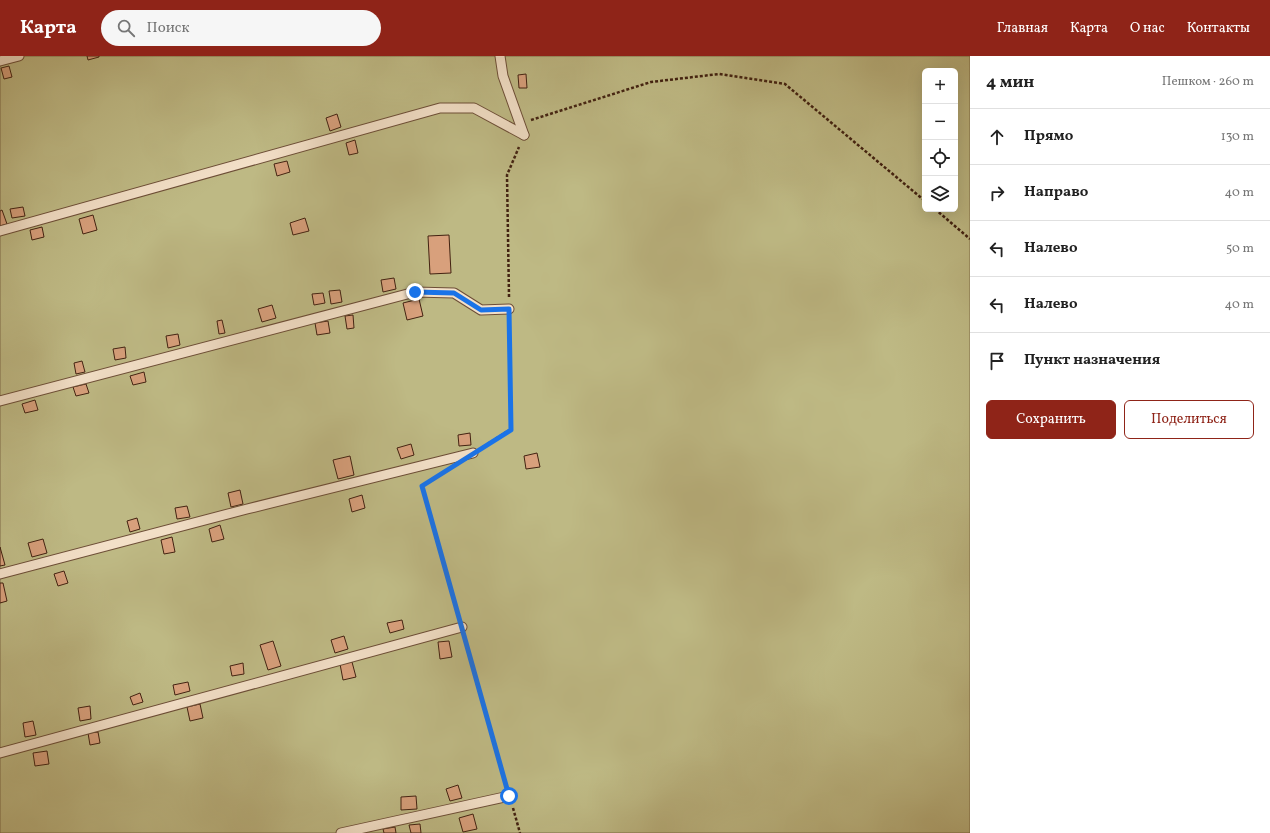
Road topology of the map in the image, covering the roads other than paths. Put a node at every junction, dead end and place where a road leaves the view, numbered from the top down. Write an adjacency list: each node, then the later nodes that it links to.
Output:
1 (19, 56): 3 (lane)
2 (500, 56): 4 (lane)
3 (0, 61)
4 (0, 231)
5 (509, 309): 6 (lane)
6 (0, 401)
7 (474, 453): 8 (lane)
8 (0, 574)
9 (462, 627): 10 (lane)
10 (0, 752)
11 (509, 796): 12 (lane)
12 (341, 833)

